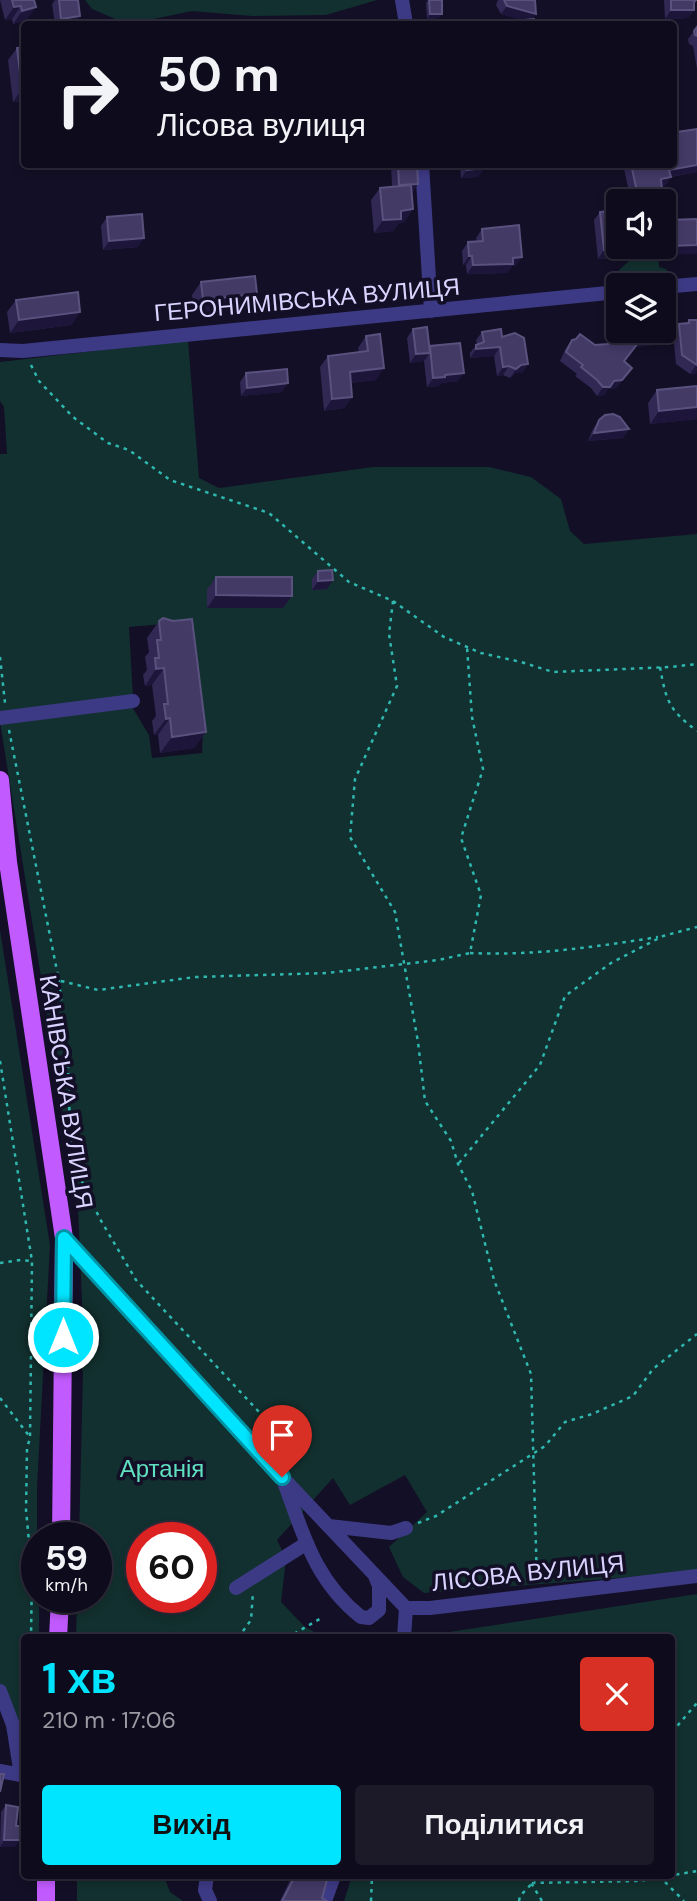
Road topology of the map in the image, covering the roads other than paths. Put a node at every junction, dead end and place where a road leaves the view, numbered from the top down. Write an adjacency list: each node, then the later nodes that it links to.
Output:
1 (402, 0): 2 (street)
2 (405, 21)
3 (422, 168): 7 (street)
4 (697, 284): 5 (street)
5 (676, 286)
6 (606, 293): 7 (street, ГЕРОНИМІВСЬКА ВУЛИЦЯ)
7 (431, 311): 8 (street, ГЕРОНИМІВСЬКА ВУЛИЦЯ)
8 (0, 350)
9 (134, 701): 10 (street)
10 (3, 718)
11 (0, 780): 12 (main road, КАНІВСЬКА ВУЛИЦЯ)
12 (64, 1238): 13 (street, ЛІСОВА ВУЛИЦЯ); 14 (main road, КАНІВСЬКА ВУЛИЦЯ)
13 (282, 1477): 15 (street, ЛІСОВА ВУЛИЦЯ); 17 (street)
14 (61, 1522)
15 (329, 1526): 16 (street); 18 (street, ЛІСОВА ВУЛИЦЯ)
16 (406, 1528)
17 (307, 1543): 18 (street); 20 (street)
18 (375, 1576): 21 (street, ЛІСОВА ВУЛИЦЯ)
19 (697, 1576): 21 (street, ЛІСОВА ВУЛИЦЯ)
20 (236, 1588)
21 (406, 1608): 24 (street)
22 (59, 1613): 23 (main road)
23 (58, 1634)
24 (404, 1634)
25 (0, 1691): 26 (street)
26 (21, 1766)
27 (0, 1771): 28 (street)
28 (21, 1776)
29 (46, 1879): 32 (main road)
30 (207, 1879): 33 (street)
31 (333, 1879): 34 (street)
32 (46, 1901)
33 (210, 1901)
34 (325, 1901)

